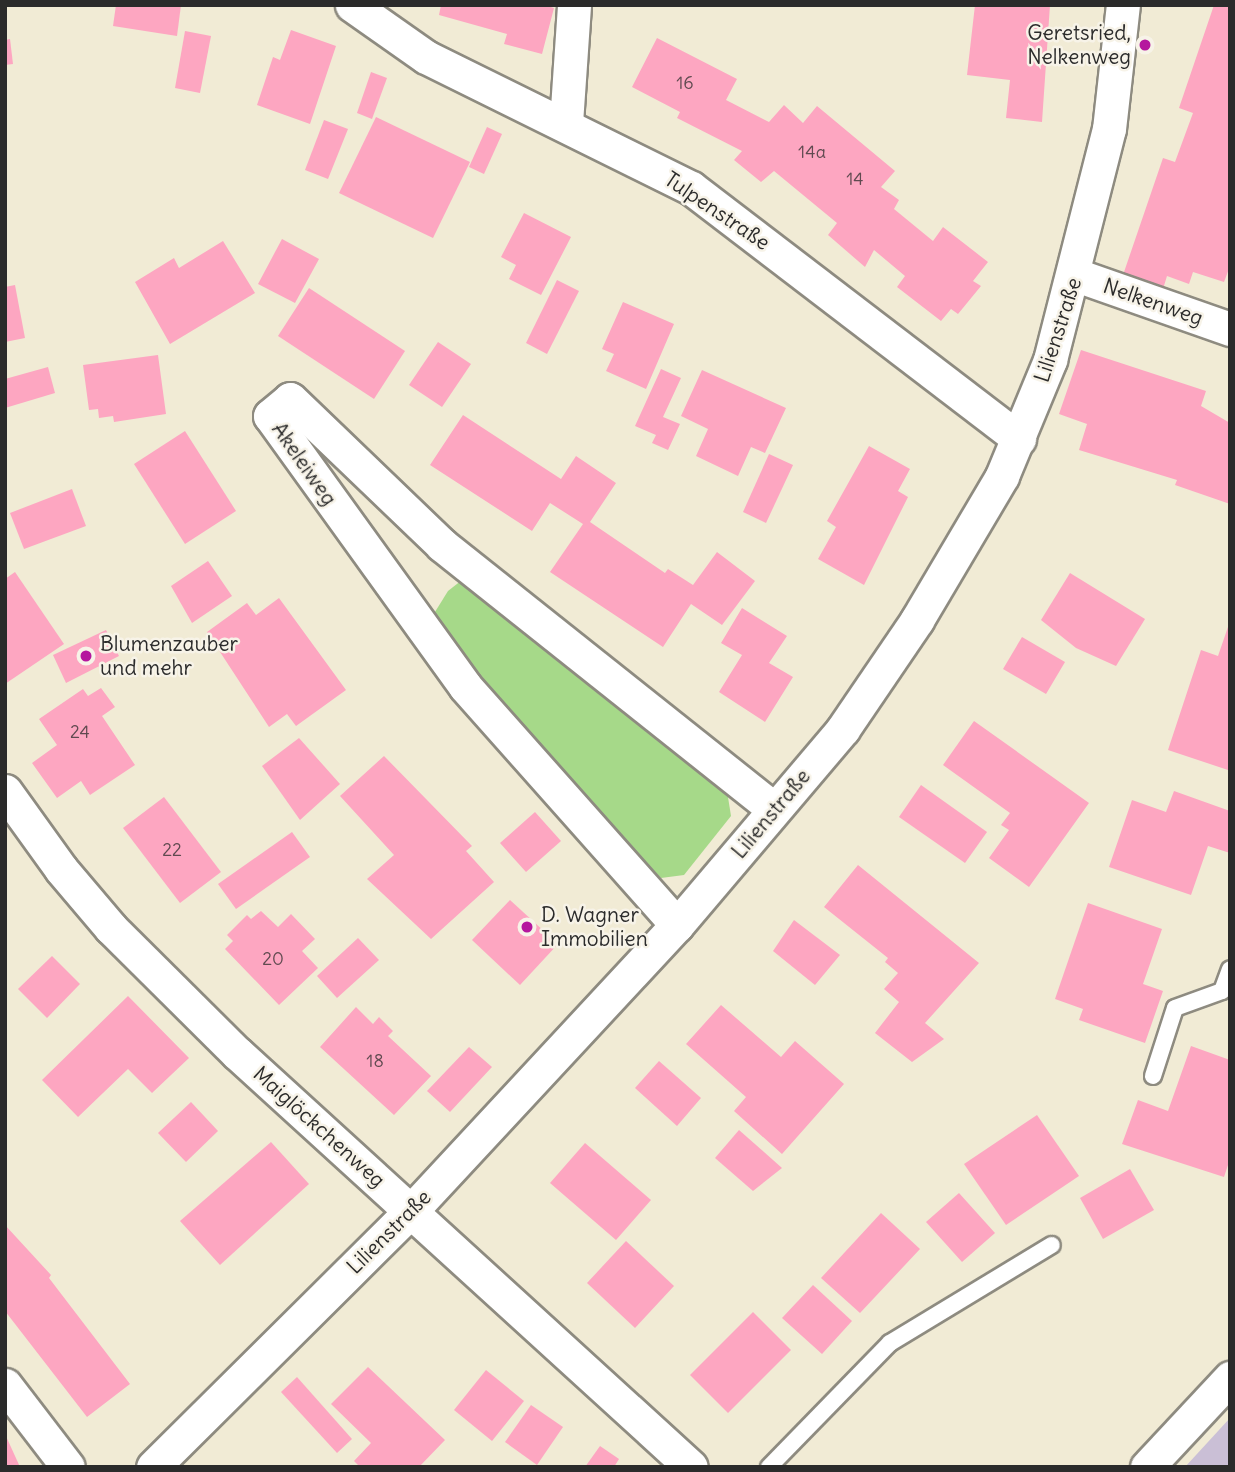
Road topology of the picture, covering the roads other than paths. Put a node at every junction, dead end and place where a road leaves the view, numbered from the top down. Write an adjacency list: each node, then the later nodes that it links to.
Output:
1 (352, 5): 4 (street, Tulpenstraße)
2 (573, 5): 4 (street)
3 (1123, 5): 5 (street, Lilienstraße)
4 (566, 123): 7 (street, Tulpenstraße)
5 (1076, 275): 6 (street, Nelkenweg); 7 (street, Lilienstraße)
6 (1230, 329)
7 (1019, 439): 9 (street, Lilienstraße)
8 (5, 791): 13 (street, Maiglöckchenweg)
9 (774, 809): 10 (street, Lilienstraße); 10 (street, Akeleiweg)
10 (677, 925): 13 (street, Lilienstraße)
11 (1230, 969): 12 (lane)
12 (1153, 1076)
13 (412, 1210): 18 (street, Lilienstraße); 19 (street, Maiglöckchenweg)
14 (1052, 1245): 20 (lane)
15 (1230, 1377): 21 (street)
16 (5, 1385): 17 (street)
17 (68, 1467)
18 (153, 1467)
19 (691, 1467)
20 (769, 1467)
21 (1147, 1467)

